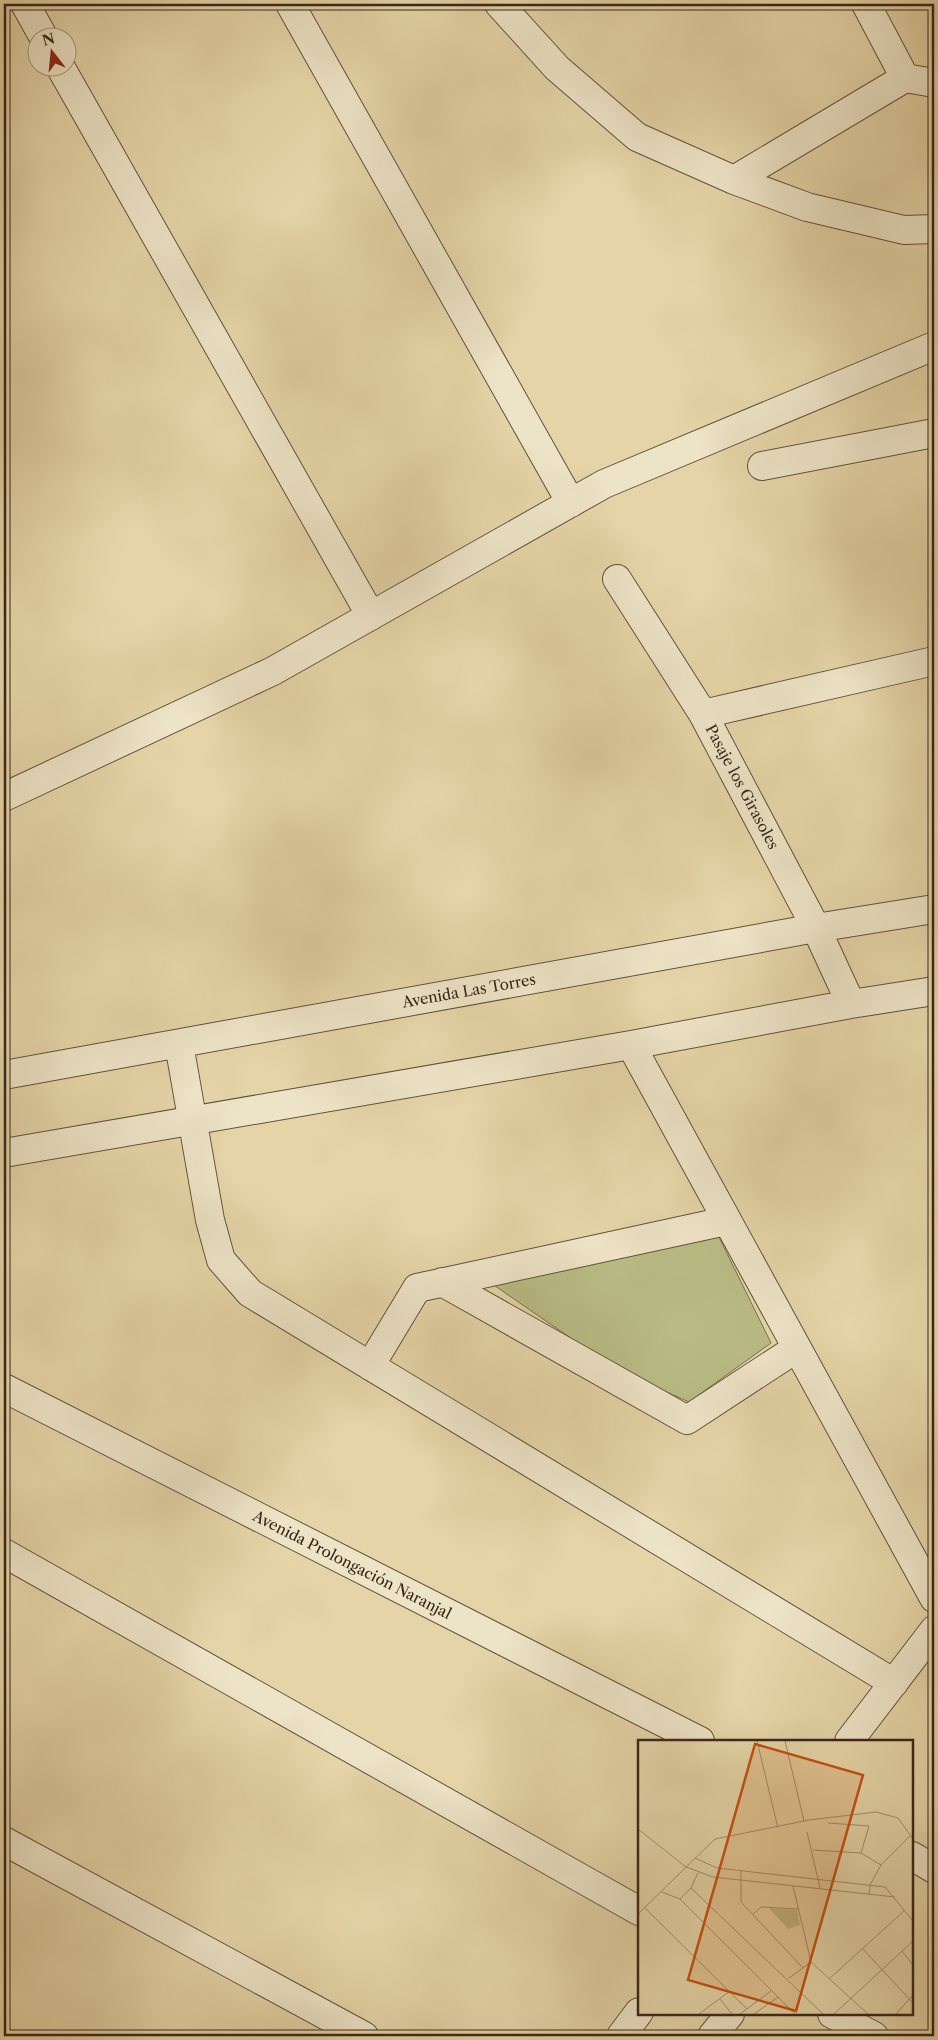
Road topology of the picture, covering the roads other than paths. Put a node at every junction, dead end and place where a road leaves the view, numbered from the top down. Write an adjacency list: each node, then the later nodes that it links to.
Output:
1 (25, 4): 5 (street)
2 (290, 4): 14 (street)
3 (499, 4): 9 (street)
4 (866, 4): 7 (street)
5 (38, 28)
6 (67, 78): 16 (street)
7 (905, 78): 8 (street); 9 (street)
8 (934, 83)
9 (734, 180): 10 (street)
10 (934, 230)
11 (934, 346): 14 (street)
12 (934, 433): 13 (street)
13 (762, 466)
14 (571, 502): 16 (street)
15 (617, 579): 18 (street, Pasaje los Girasoles)
16 (371, 616): 19 (street)
17 (934, 662): 18 (street)
18 (703, 714): 21 (street, Pasaje los Girasoles)
19 (4, 797)
20 (934, 909): 21 (street, Avenida Las Torres)
21 (816, 928): 23 (street, Pasaje los Girasoles); 24 (street, Avenida Las Torres)
22 (934, 992): 23 (street)
23 (851, 1004): 25 (street)
24 (179, 1044): 26 (street, Avenida Las Torres); 27 (street)
25 (631, 1045): 27 (street); 29 (street)
26 (4, 1075)
27 (192, 1121): 28 (street); 32 (street)
28 (4, 1153)
29 (726, 1221): 30 (street); 31 (street)
30 (442, 1282): 31 (street); 32 (street)
31 (797, 1348): 35 (street)
32 (370, 1366): 37 (street)
33 (4, 1388): 38 (street, Avenida Prolongación Naranjal)
34 (4, 1553): 43 (street)
35 (934, 1598)
36 (934, 1630): 37 (street)
37 (894, 1683): 39 (street)
38 (698, 1740)
39 (850, 1740)
40 (4, 1840): 47 (street)
41 (913, 1857): 42 (street)
42 (934, 1869)
43 (638, 1909)
44 (638, 2013): 48 (street)
45 (729, 2015): 49 (street)
46 (834, 2015): 50 (street)
47 (363, 2036)
48 (621, 2036)
49 (712, 2036)
50 (874, 2036)

